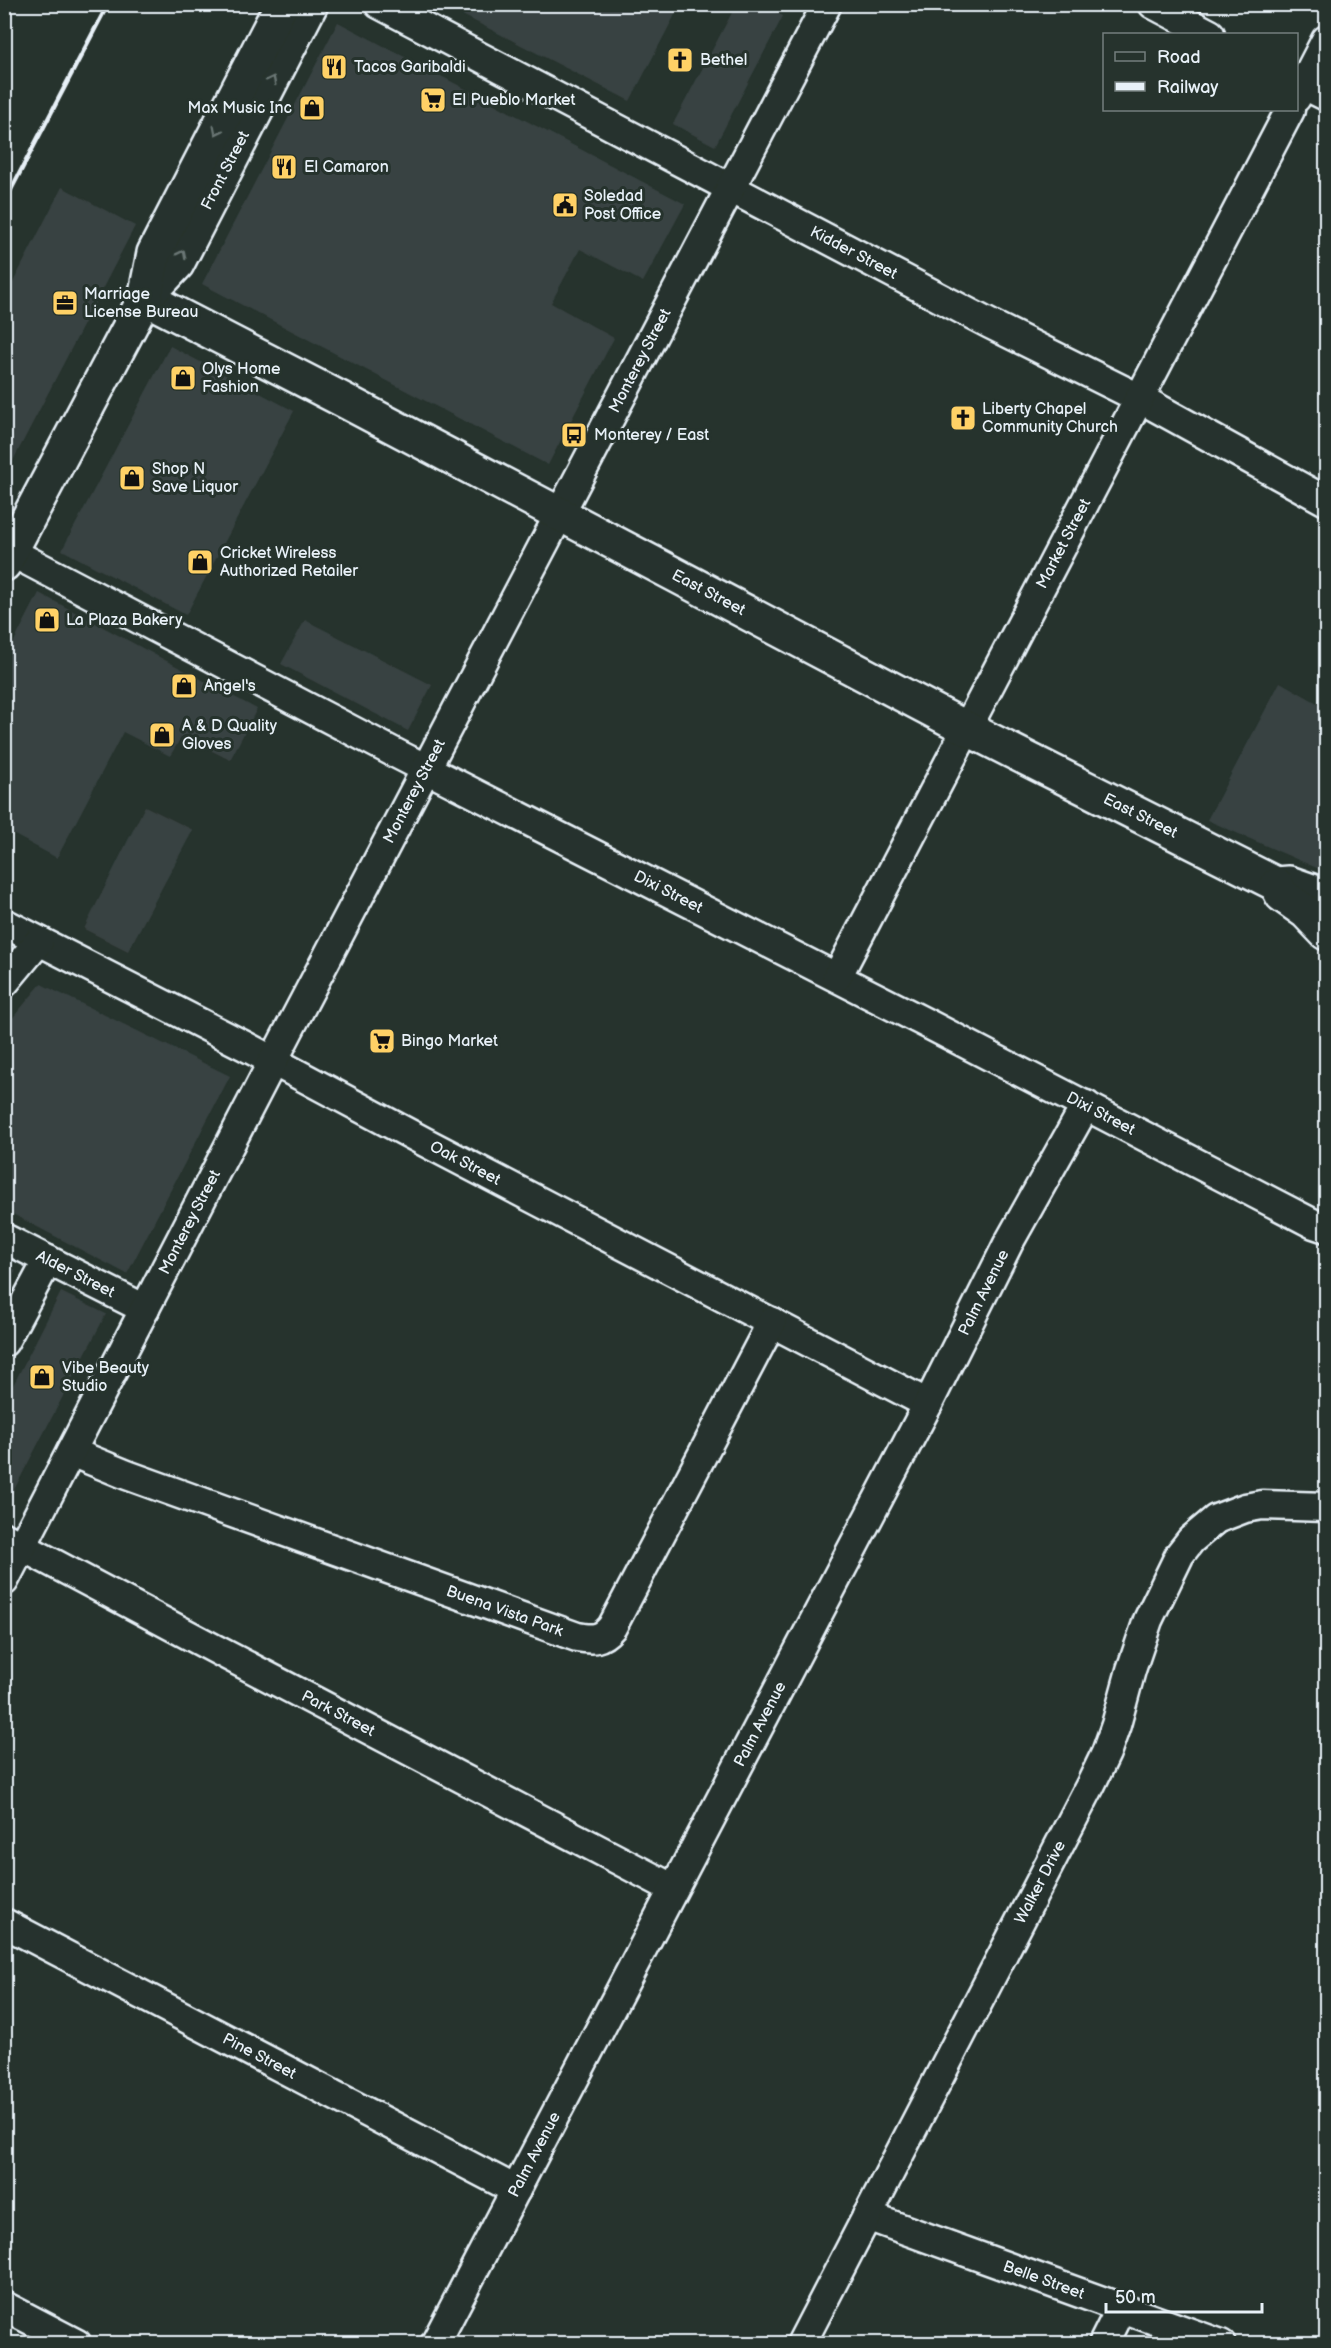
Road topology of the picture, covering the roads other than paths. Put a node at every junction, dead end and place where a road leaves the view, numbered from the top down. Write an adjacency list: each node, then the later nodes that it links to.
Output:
1 (282, 4): 11 (main road, Front Street, one-way to 11)
2 (311, 4): 11 (main road, Front Street, one-way to 2)
3 (379, 4): 10 (street, Kidder Street)
4 (827, 4): 10 (street, Monterey Street)
5 (1153, 4): 6 (street)
6 (1208, 33)
7 (1326, 40): 8 (street)
8 (1306, 90)
9 (1289, 111): 12 (street, Market Street)
10 (730, 188): 12 (street, Kidder Street); 14 (street, Monterey Street)
11 (145, 298): 14 (main road, East Street); 15 (main road, Front Street)
12 (1139, 398): 13 (street, Kidder Street); 16 (street, Market Street)
13 (1326, 501)
14 (562, 514): 16 (main road, East Street); 17 (street, Monterey Street)
15 (8, 558): 17 (street, Dixi Street)
16 (966, 728): 18 (main road, East Street); 23 (street, Market Street)
17 (427, 769): 23 (street, Dixi Street); 25 (street, Monterey Street)
18 (1276, 884): 19 (main road, East Street); 21 (main road, East Street)
19 (1326, 896)
20 (4, 922): 22 (street, Oak Street)
21 (1326, 933)
22 (39, 940): 24 (street); 25 (street, Oak Street)
23 (837, 977): 26 (street, Dixi Street)
24 (4, 983)
25 (274, 1061): 30 (street, Monterey Street); 31 (street, Oak Street)
26 (1086, 1105): 27 (street, Dixi Street); 33 (street, Palm Avenue)
27 (1326, 1228)
28 (4, 1238): 29 (street, Alder Street)
29 (48, 1260): 30 (street, Alder Street); 32 (street)
30 (145, 1309): 34 (street, Monterey Street)
31 (772, 1322): 33 (street, Oak Street); 34 (street, Buena Vista Park)
32 (4, 1342)
33 (928, 1404): 38 (street, Palm Avenue)
34 (70, 1452): 36 (street, Monterey Street)
35 (1326, 1507): 41 (street, Walker Drive)
36 (14, 1541): 37 (street, Monterey Street); 38 (street, Park Street)
37 (4, 1581)
38 (672, 1888): 40 (street, Palm Avenue)
39 (4, 1923): 40 (street, Pine Street)
40 (516, 2190): 45 (street, Palm Avenue)
41 (867, 2216): 43 (street, Belle Street); 46 (street, Walker Drive)
42 (4, 2306): 44 (street)
43 (1121, 2308): 47 (street); 48 (street, Belle Street)
44 (77, 2343)
45 (435, 2343)
46 (801, 2343)
47 (1103, 2343)
48 (1221, 2343)

